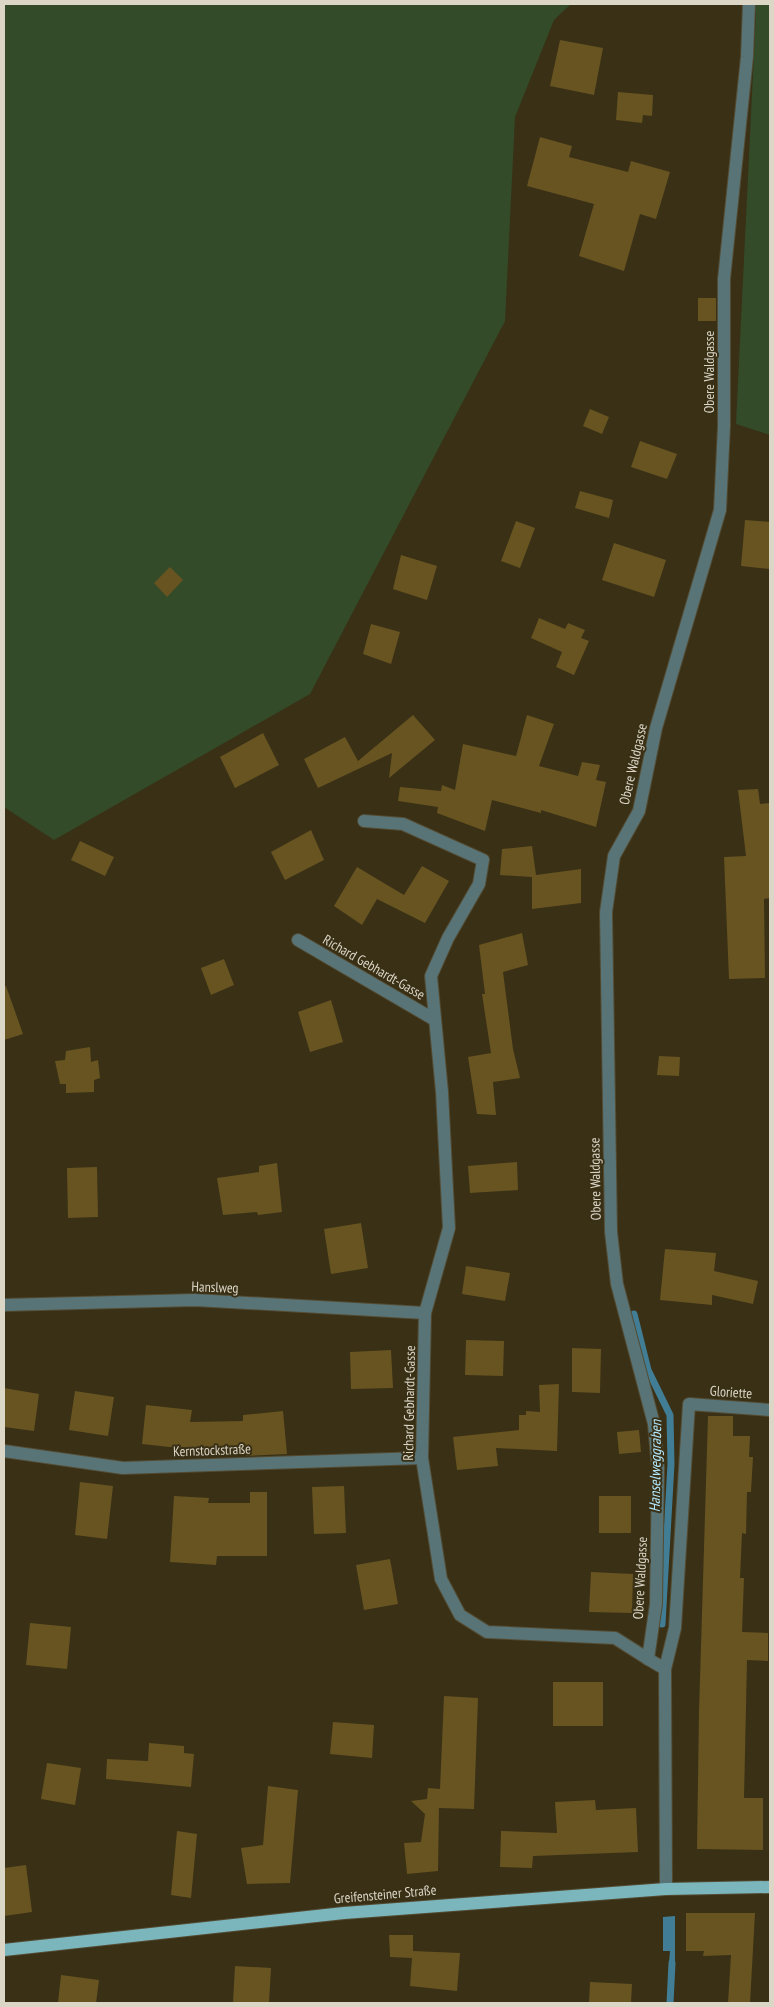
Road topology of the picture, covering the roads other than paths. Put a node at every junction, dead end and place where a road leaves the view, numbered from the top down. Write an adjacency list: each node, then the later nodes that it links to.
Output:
1 (749, 4): 10 (street, Obere Waldgasse)
2 (364, 822): 4 (street, Richard Gebhardt-Gasse)
3 (298, 940): 4 (street, Richard Gebhardt-Gasse)
4 (434, 1020): 6 (street, Richard Gebhardt-Gasse)
5 (4, 1305): 6 (street, Hanslweg)
6 (425, 1313): 9 (street, Richard Gebhardt-Gasse)
7 (770, 1410): 11 (street, Gloriette)
8 (4, 1451): 9 (street, Kernstockstraße)
9 (422, 1458): 10 (street, Richard Gebhardt-Gasse)
10 (648, 1659): 11 (street)
11 (664, 1669): 13 (street)
12 (770, 1887): 13 (main road, Greifensteiner Straße)
13 (666, 1889): 14 (main road, Greifensteiner Straße)
14 (4, 1950)

